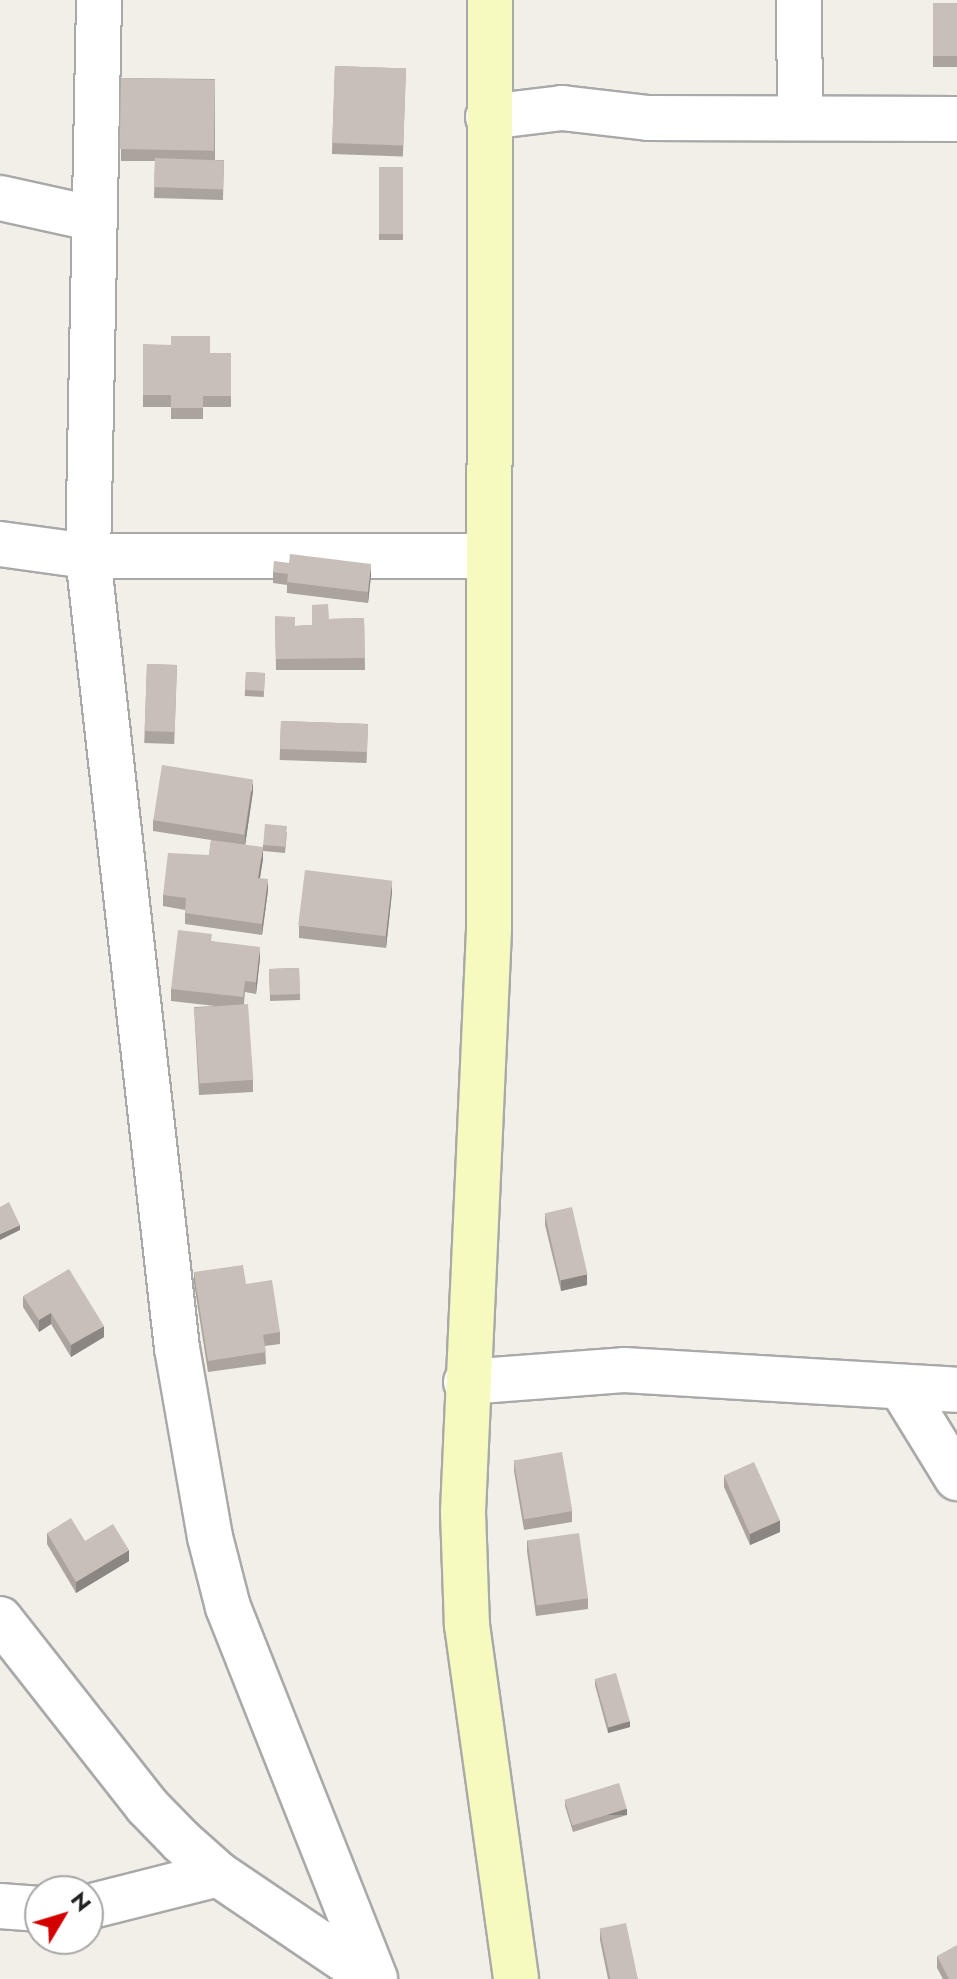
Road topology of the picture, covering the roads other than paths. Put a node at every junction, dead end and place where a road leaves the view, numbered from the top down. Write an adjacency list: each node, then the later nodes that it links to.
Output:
1 (99, 0): 8 (street)
2 (490, 0): 4 (street)
3 (799, 0): 5 (street)
4 (488, 117): 5 (street); 11 (street)
5 (800, 117): 6 (street)
6 (957, 119)
7 (0, 198): 8 (street)
8 (91, 218): 10 (street)
9 (0, 544): 10 (street)
10 (88, 556): 11 (street); 21 (street)
11 (488, 556): 12 (street)
12 (466, 1382): 13 (street); 22 (street)
13 (901, 1387): 14 (street); 15 (street)
14 (957, 1390)
15 (957, 1478)
16 (0, 1619): 17 (street)
17 (218, 1874): 18 (street); 21 (street)
18 (104, 1903)
19 (0, 1906): 20 (street)
20 (24, 1908)
21 (374, 1979)
22 (516, 1979)

